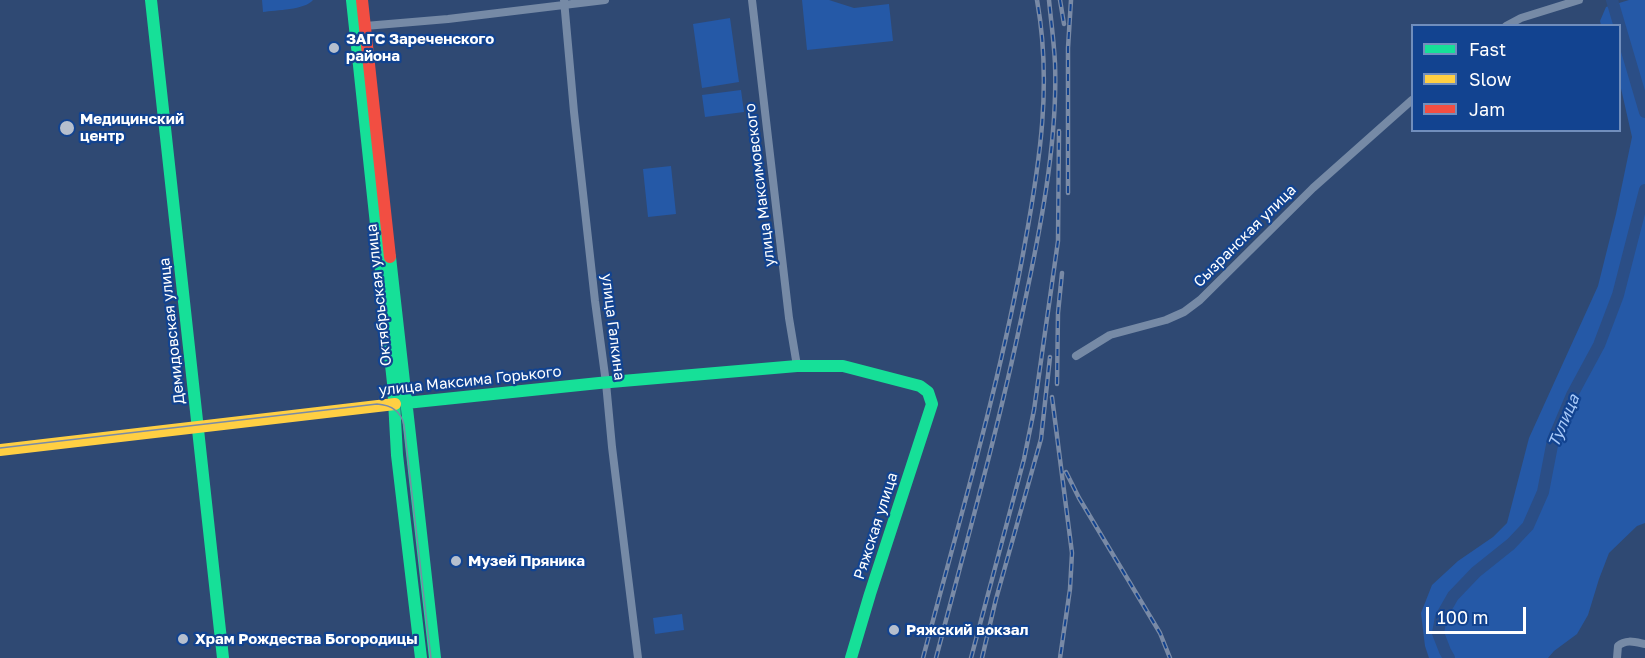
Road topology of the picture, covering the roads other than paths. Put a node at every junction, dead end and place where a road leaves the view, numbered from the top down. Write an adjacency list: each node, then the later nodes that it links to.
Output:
1 (151, 0): 16 (main road, Демидовская улица)
2 (352, 0): 14 (main road, Октябрьская улица)
3 (362, 0): 9 (main road, Октябрьская улица)
4 (605, 0): 7 (street)
5 (752, 0): 12 (street, улица Максимовского)
6 (1579, 0): 8 (street)
7 (564, 2): 9 (street); 13 (street, улица Галкина)
8 (1510, 24)
9 (365, 26): 14 (main road, Октябрьская улица)
10 (1411, 102): 11 (street, Сызранская улица)
11 (1076, 356)
12 (797, 366): 13 (main road, улица Максима Горького); 15 (main road, улица Максима Горького)
13 (606, 383): 14 (main road, улица Максима Горького); 22 (street, улица Галкина)
14 (400, 403): 16 (main road, улица Максима Горького); 20 (main road, Октябрьская улица); 21 (main road, Октябрьская улица)
15 (932, 404): 23 (main road, Ряжская улица)
16 (198, 427): 17 (main road, улица Максима Горького); 19 (main road, Демидовская улица)
17 (0, 450)
18 (1645, 644): 24 (street)
19 (223, 658)
20 (421, 658)
21 (435, 658)
22 (638, 658)
23 (850, 658)
24 (1617, 658)

